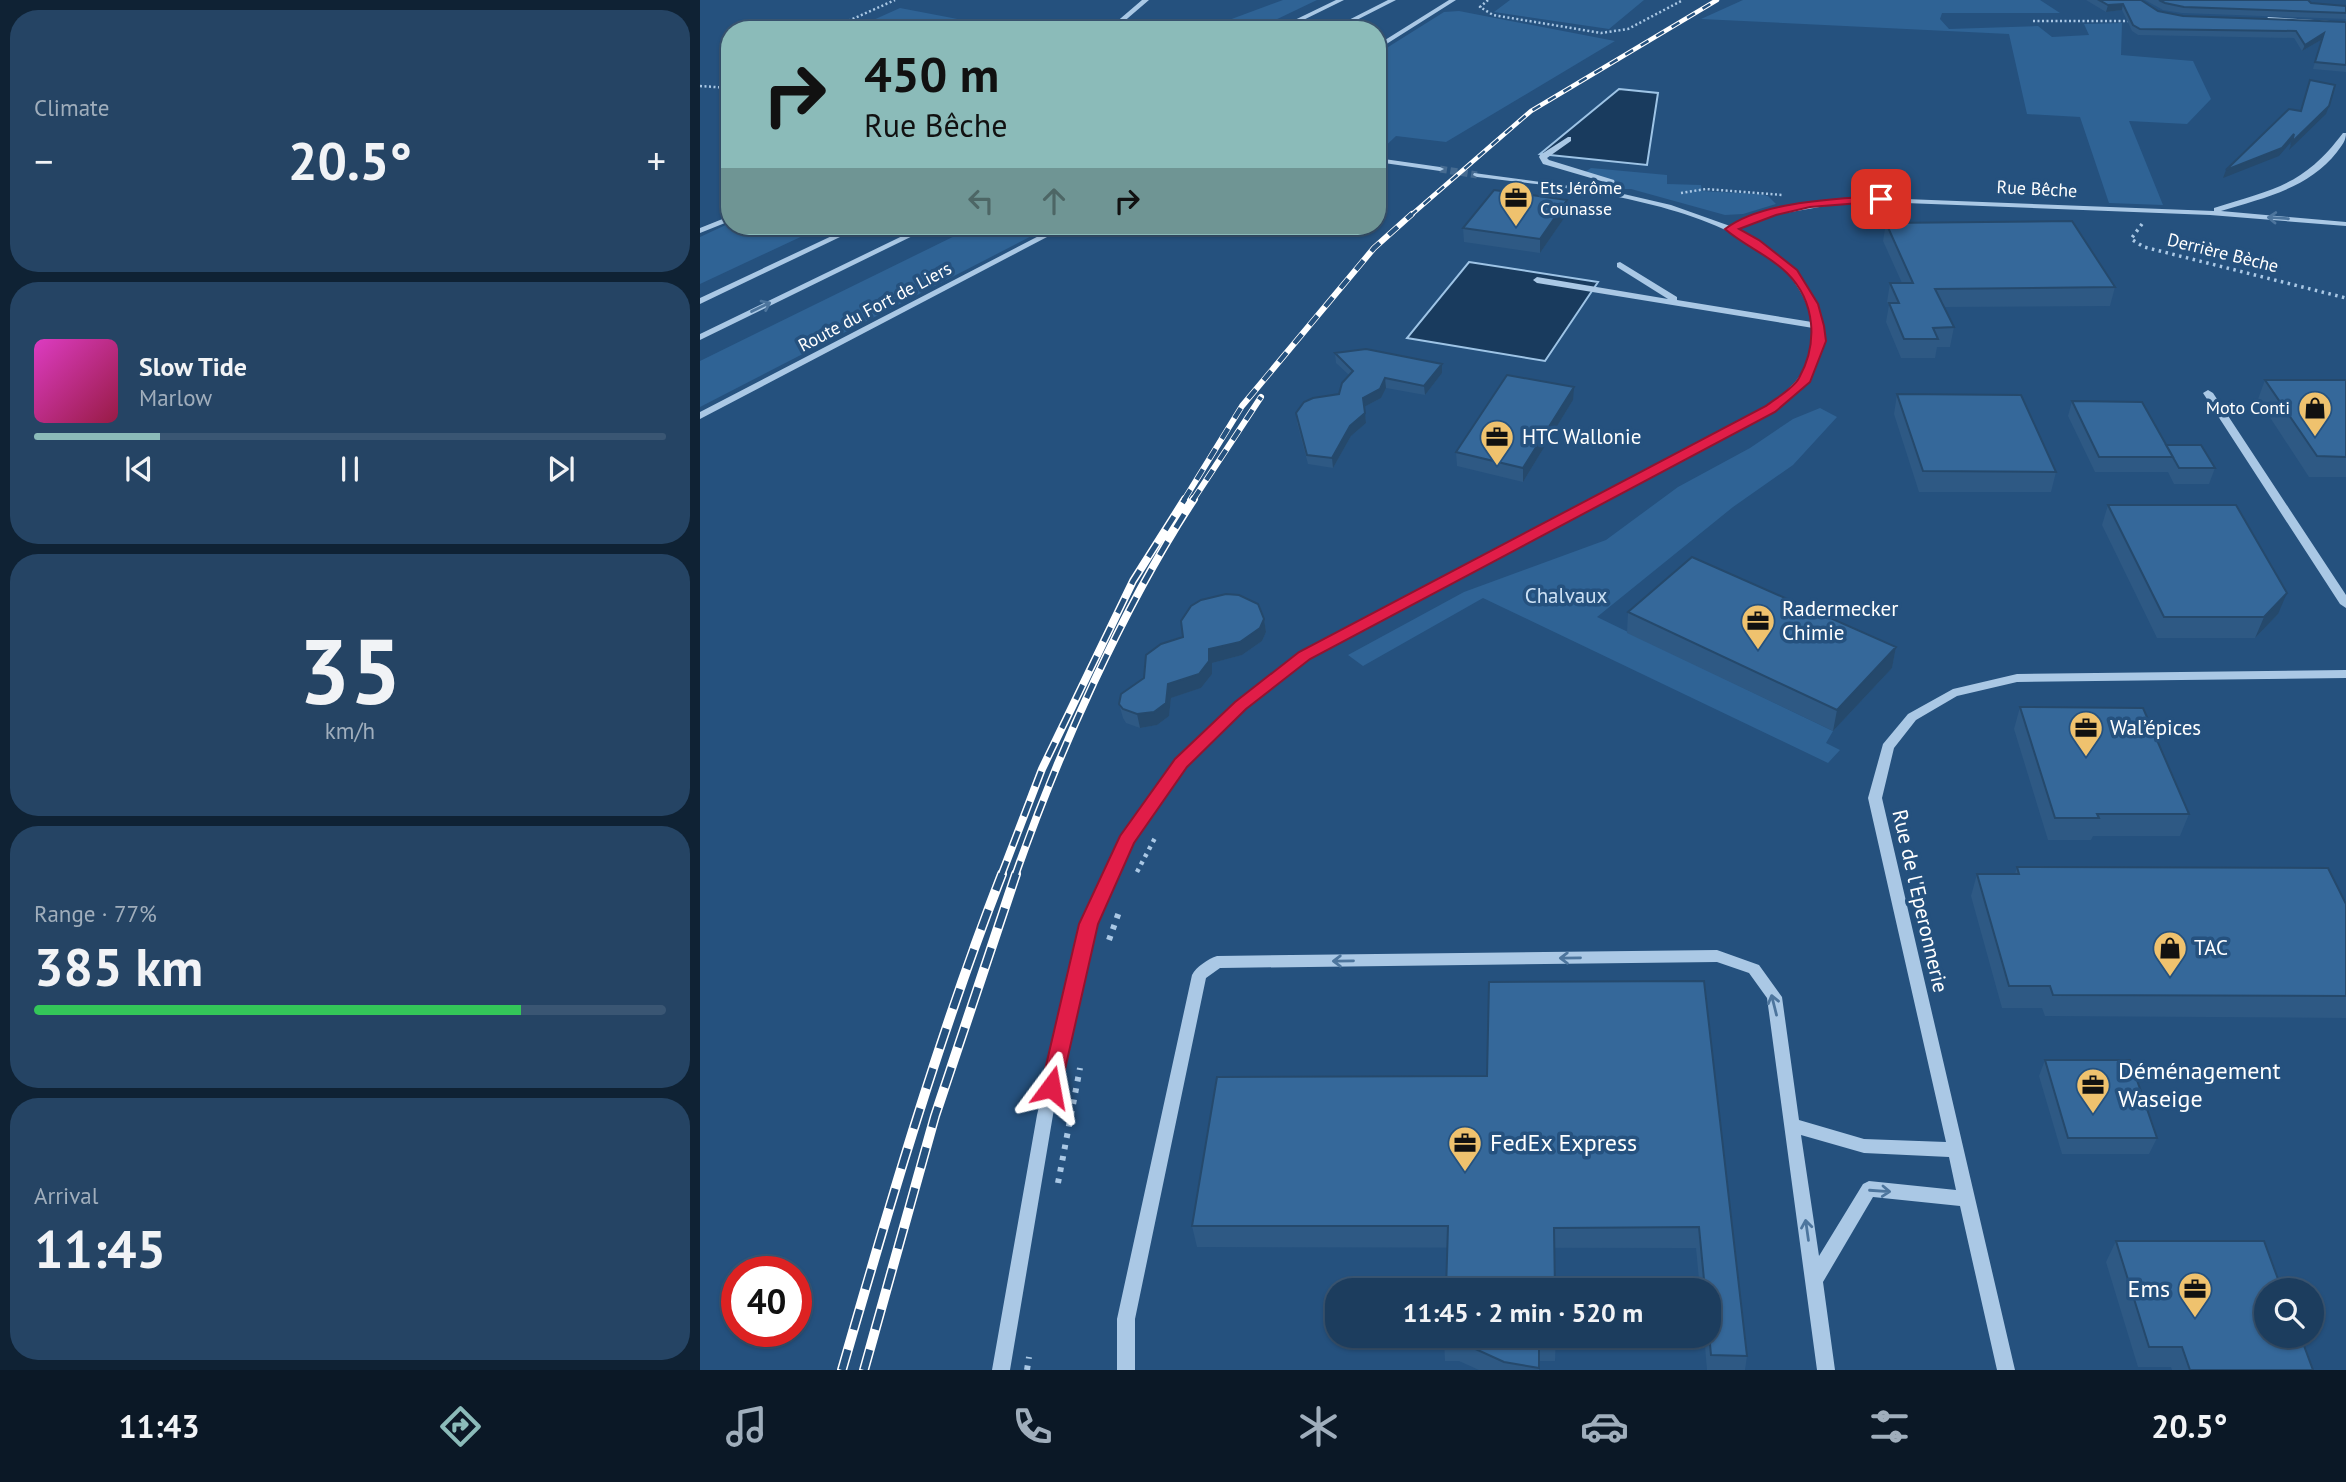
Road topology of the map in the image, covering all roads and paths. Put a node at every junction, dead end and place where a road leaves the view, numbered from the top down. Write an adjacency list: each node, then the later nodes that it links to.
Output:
1 (895, 0): 9 (path)
2 (1146, 0): 10 (street)
3 (1341, 0): 11 (street)
4 (1393, 0): 12 (street)
5 (1452, 0): 16 (street)
6 (1488, 0): 7 (path)
7 (1683, 0)
8 (2254, 19): 15 (street)
9 (848, 21)
10 (1121, 21)
11 (1296, 21)
12 (1350, 21)
13 (2033, 21): 14 (path)
14 (2139, 21)
15 (2346, 24)
16 (1386, 42)
17 (700, 86): 18 (path)
18 (721, 87)
19 (2346, 135): 28 (street)
20 (1568, 139): 25 (street)
21 (1386, 161): 22 (street)
22 (1440, 169)
23 (1477, 175): 25 (street)
24 (1706, 188): 26 (path)
25 (1610, 193): 31 (street)
26 (1810, 204): 27 (street, Rue Bêche); 31 (street, Rue Bêche)
27 (2154, 210): 28 (street, Rue Bêche); 38 (path, Derrière Bèche)
28 (2210, 213): 30 (street, Rue Bêche, one-way to 28)
29 (721, 222): 32 (street)
30 (2346, 224)
31 (1730, 229): 41 (street)
32 (700, 230)
33 (840, 235): 39 (street)
34 (910, 235): 42 (street, one-way to 34)
35 (1047, 235): 44 (street, Route du Fort de Liers)
36 (1620, 265): 40 (street)
37 (1537, 280): 40 (street)
38 (2346, 298)
39 (700, 301)
40 (1683, 304): 41 (street)
41 (1818, 326): 58 (street)
42 (700, 337)
43 (2208, 393): 45 (street)
44 (700, 416)
45 (2346, 604)
46 (2346, 674): 53 (street, Rue de l'Eperonnerie)
47 (1160, 829): 48 (path)
48 (1130, 884)
49 (1121, 905): 50 (path)
50 (1106, 948)
51 (1083, 1055): 54 (path)
52 (1792, 1125): 53 (street); 56 (street, one-way to 52); 60 (street, one-way to 60)
53 (1955, 1150): 55 (street, Rue de l'Eperonnerie)
54 (1058, 1184)
55 (1967, 1199): 56 (street, one-way to 55); 62 (street, Rue de l'Eperonnerie)
56 (1814, 1280): 61 (street)
57 (1031, 1344): 59 (path)
58 (1001, 1370)
59 (1027, 1370)
60 (1126, 1370)
61 (1826, 1370)
62 (2006, 1370)

